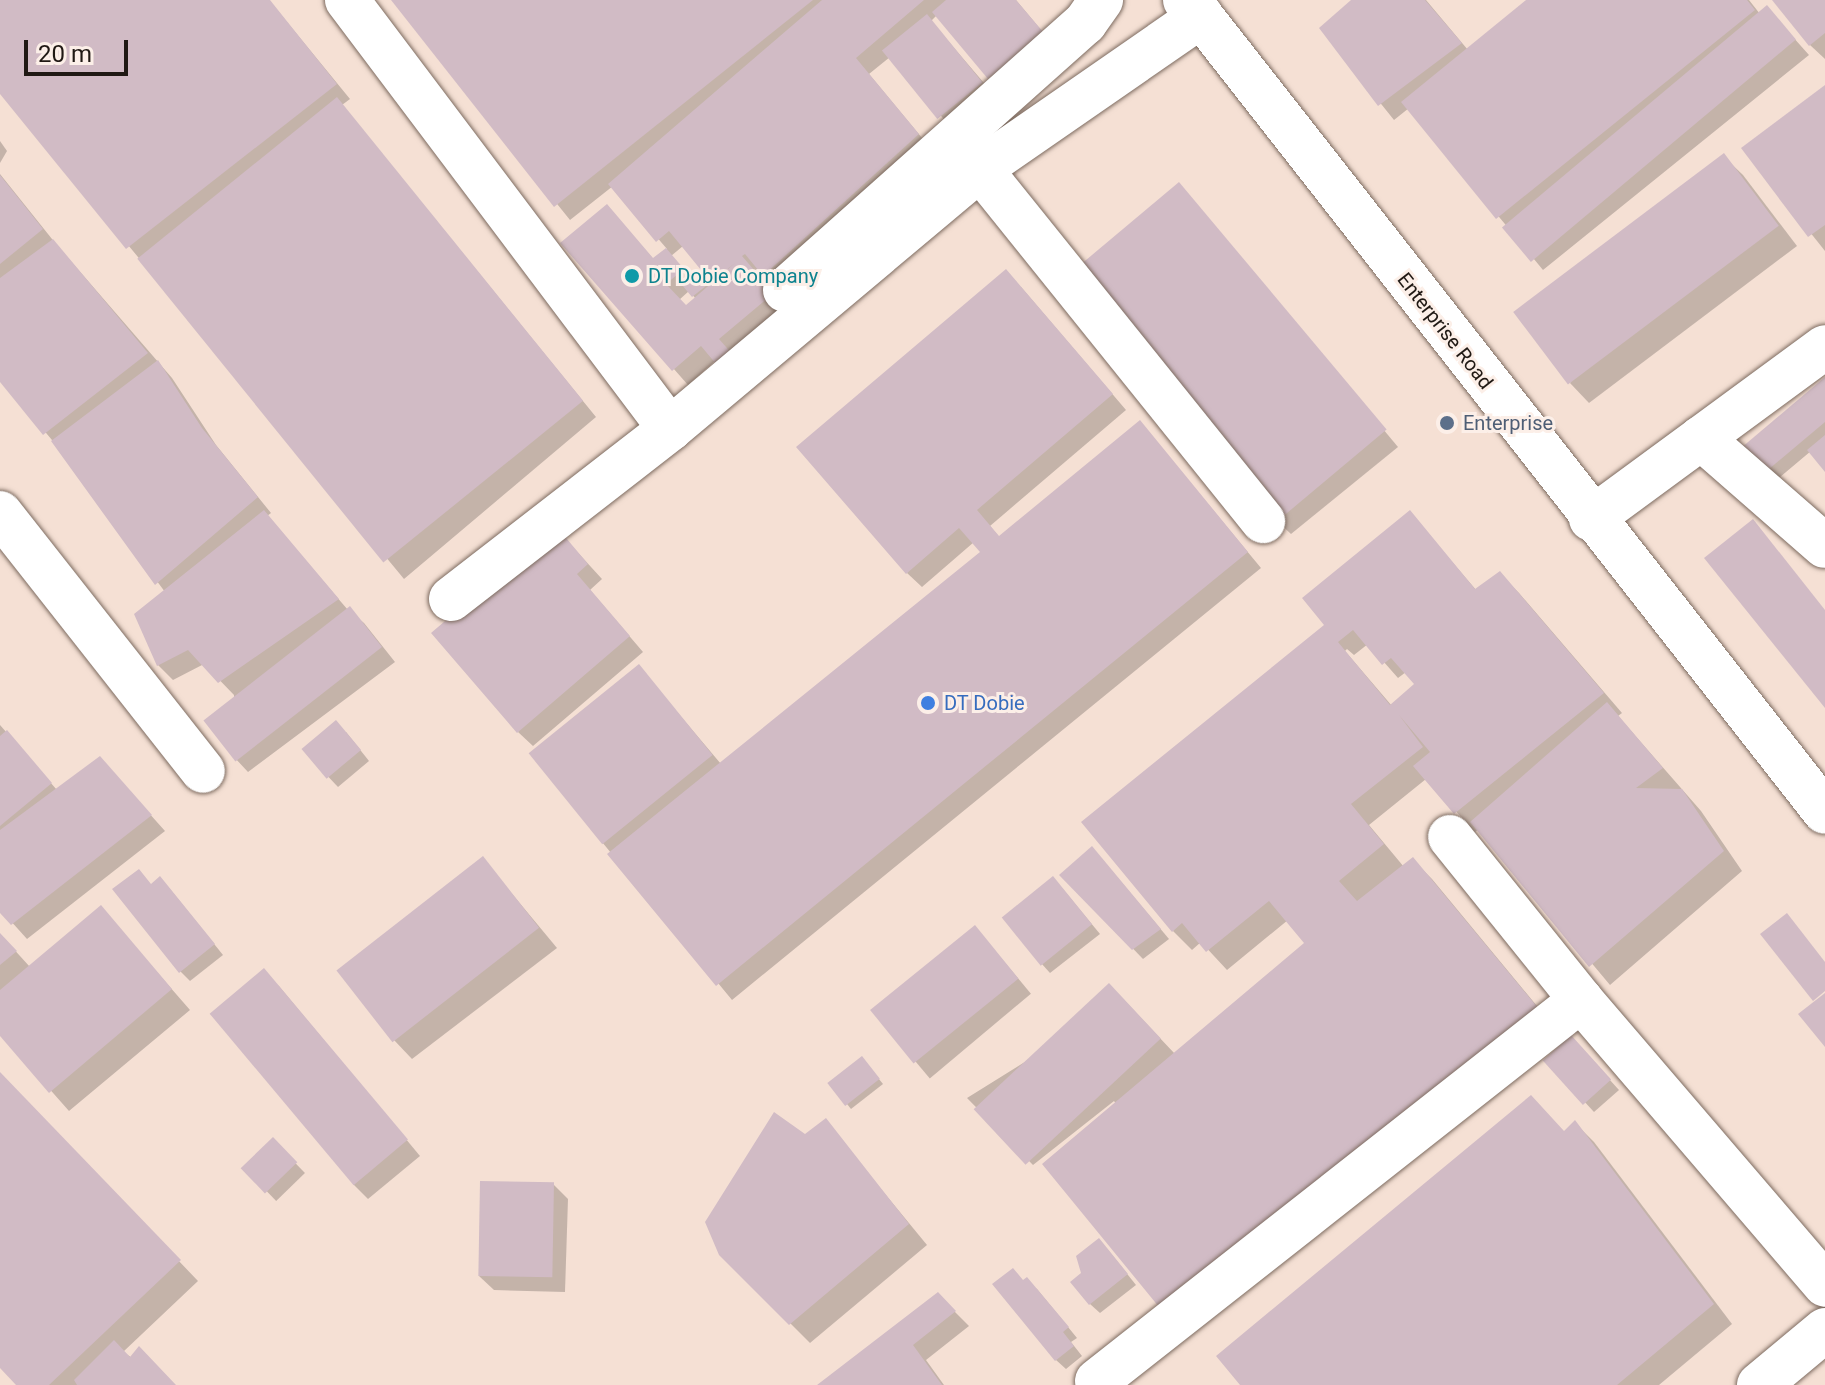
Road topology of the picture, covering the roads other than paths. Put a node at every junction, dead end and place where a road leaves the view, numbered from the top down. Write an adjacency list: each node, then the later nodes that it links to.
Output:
1 (347, 0): 7 (main road)
2 (1104, 1): 5 (main road)
3 (1193, 8): 4 (main road); 10 (main road, Enterprise Road)
4 (980, 169): 7 (main road); 11 (main road)
5 (785, 290)
6 (1825, 347): 8 (main road)
7 (670, 429): 13 (main road)
8 (1701, 438): 10 (main road); 12 (main road)
9 (0, 513): 14 (main road)
10 (1591, 519): 15 (main road, Enterprise Road)
11 (1263, 521)
12 (1825, 546)
13 (451, 599)
14 (203, 771)
15 (1825, 812)
16 (1450, 837): 17 (main road)
17 (1581, 1000): 18 (main road); 20 (main road)
18 (1825, 1285)
19 (1825, 1330): 21 (main road)
20 (1097, 1381)
21 (1759, 1385)

